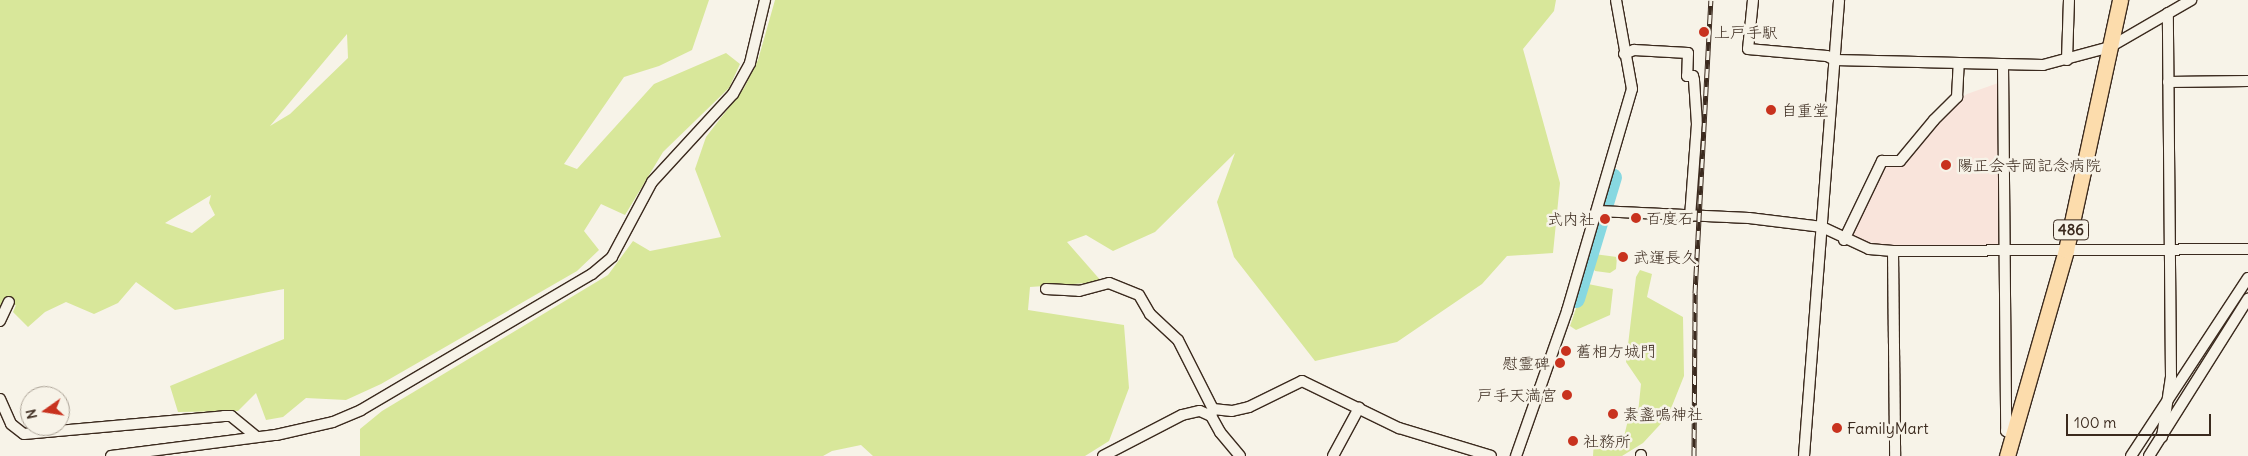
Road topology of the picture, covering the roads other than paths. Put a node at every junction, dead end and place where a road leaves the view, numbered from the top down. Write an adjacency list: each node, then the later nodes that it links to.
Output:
1 (765, 0): 36 (street)
2 (1616, 0): 10 (street)
3 (1753, 0): 11 (street)
4 (1839, 0): 11 (street)
5 (2069, 0): 12 (street)
6 (2120, 0): 9 (highway, 486)
7 (2191, 0): 8 (street)
8 (2168, 13): 9 (street); 15 (street)
9 (2110, 47): 12 (street); 23 (highway, 486)
10 (1624, 54): 17 (street); 18 (street)
11 (1834, 60): 13 (street); 19 (street)
12 (2067, 60): 14 (street)
13 (1959, 63): 14 (street); 20 (street)
14 (2003, 64): 25 (street)
15 (2168, 82): 16 (street); 21 (street)
16 (2248, 82)
17 (1602, 212): 18 (street); 43 (street)
18 (1690, 217): 19 (street)
19 (1822, 227): 20 (street); 44 (street)
20 (1844, 240): 24 (street)
21 (2170, 249): 22 (street); 23 (street); 32 (street)
22 (2248, 249)
23 (2066, 250): 25 (street); 35 (highway, 486)
24 (1893, 251): 25 (street); 45 (street)
25 (2005, 251): 35 (street)
26 (2248, 278): 32 (street)
27 (1046, 289): 34 (street)
28 (2248, 299): 37 (street)
29 (9, 302): 30 (street)
30 (0, 321)
31 (0, 399): 36 (street)
32 (2167, 404): 37 (street); 47 (street)
33 (1360, 408): 34 (street); 41 (street); 42 (street)
34 (1212, 412): 39 (street); 40 (street)
35 (2014, 434): 46 (highway, 486)
36 (257, 437): 38 (street)
37 (2162, 437): 48 (street)
38 (111, 456)
39 (1103, 456)
40 (1240, 456)
41 (1333, 456)
42 (1491, 456)
43 (1516, 456)
44 (1804, 456)
45 (1895, 456)
46 (2007, 456)
47 (2131, 456)
48 (2149, 456)

